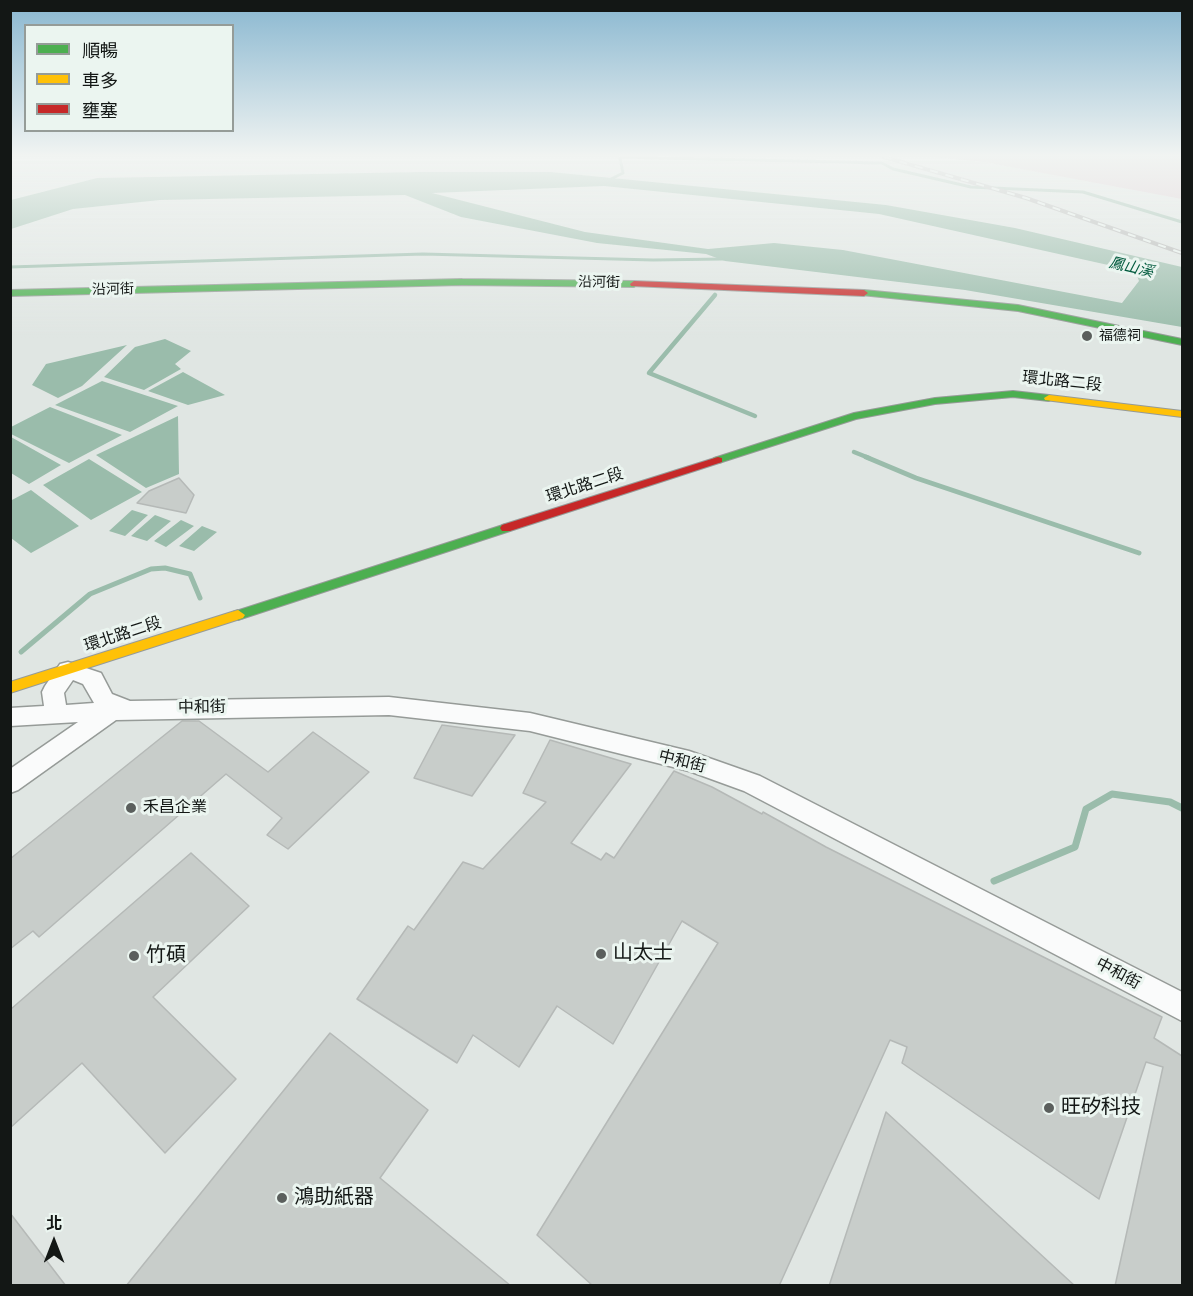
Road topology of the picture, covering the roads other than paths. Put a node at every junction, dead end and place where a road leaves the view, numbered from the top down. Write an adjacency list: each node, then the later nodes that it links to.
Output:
1 (10, 293): 2 (street, 沿河街)
2 (1182, 342)
3 (1182, 414): 6 (street, 環北路二段)
4 (1100, 419): 5 (street, 環北路二段)
5 (1159, 426)
6 (68, 670): 7 (street); 8 (street, 環北路二段); 9 (street)
7 (99, 677): 9 (street, 環北路二段); 11 (street, 中和街)
8 (10, 688)
9 (45, 694): 12 (street)
10 (13, 708): 12 (street, 中和街)
11 (120, 711): 12 (street, 中和街); 13 (street); 14 (street, 中和街)
12 (56, 714)
13 (10, 783)
14 (1182, 1007)

